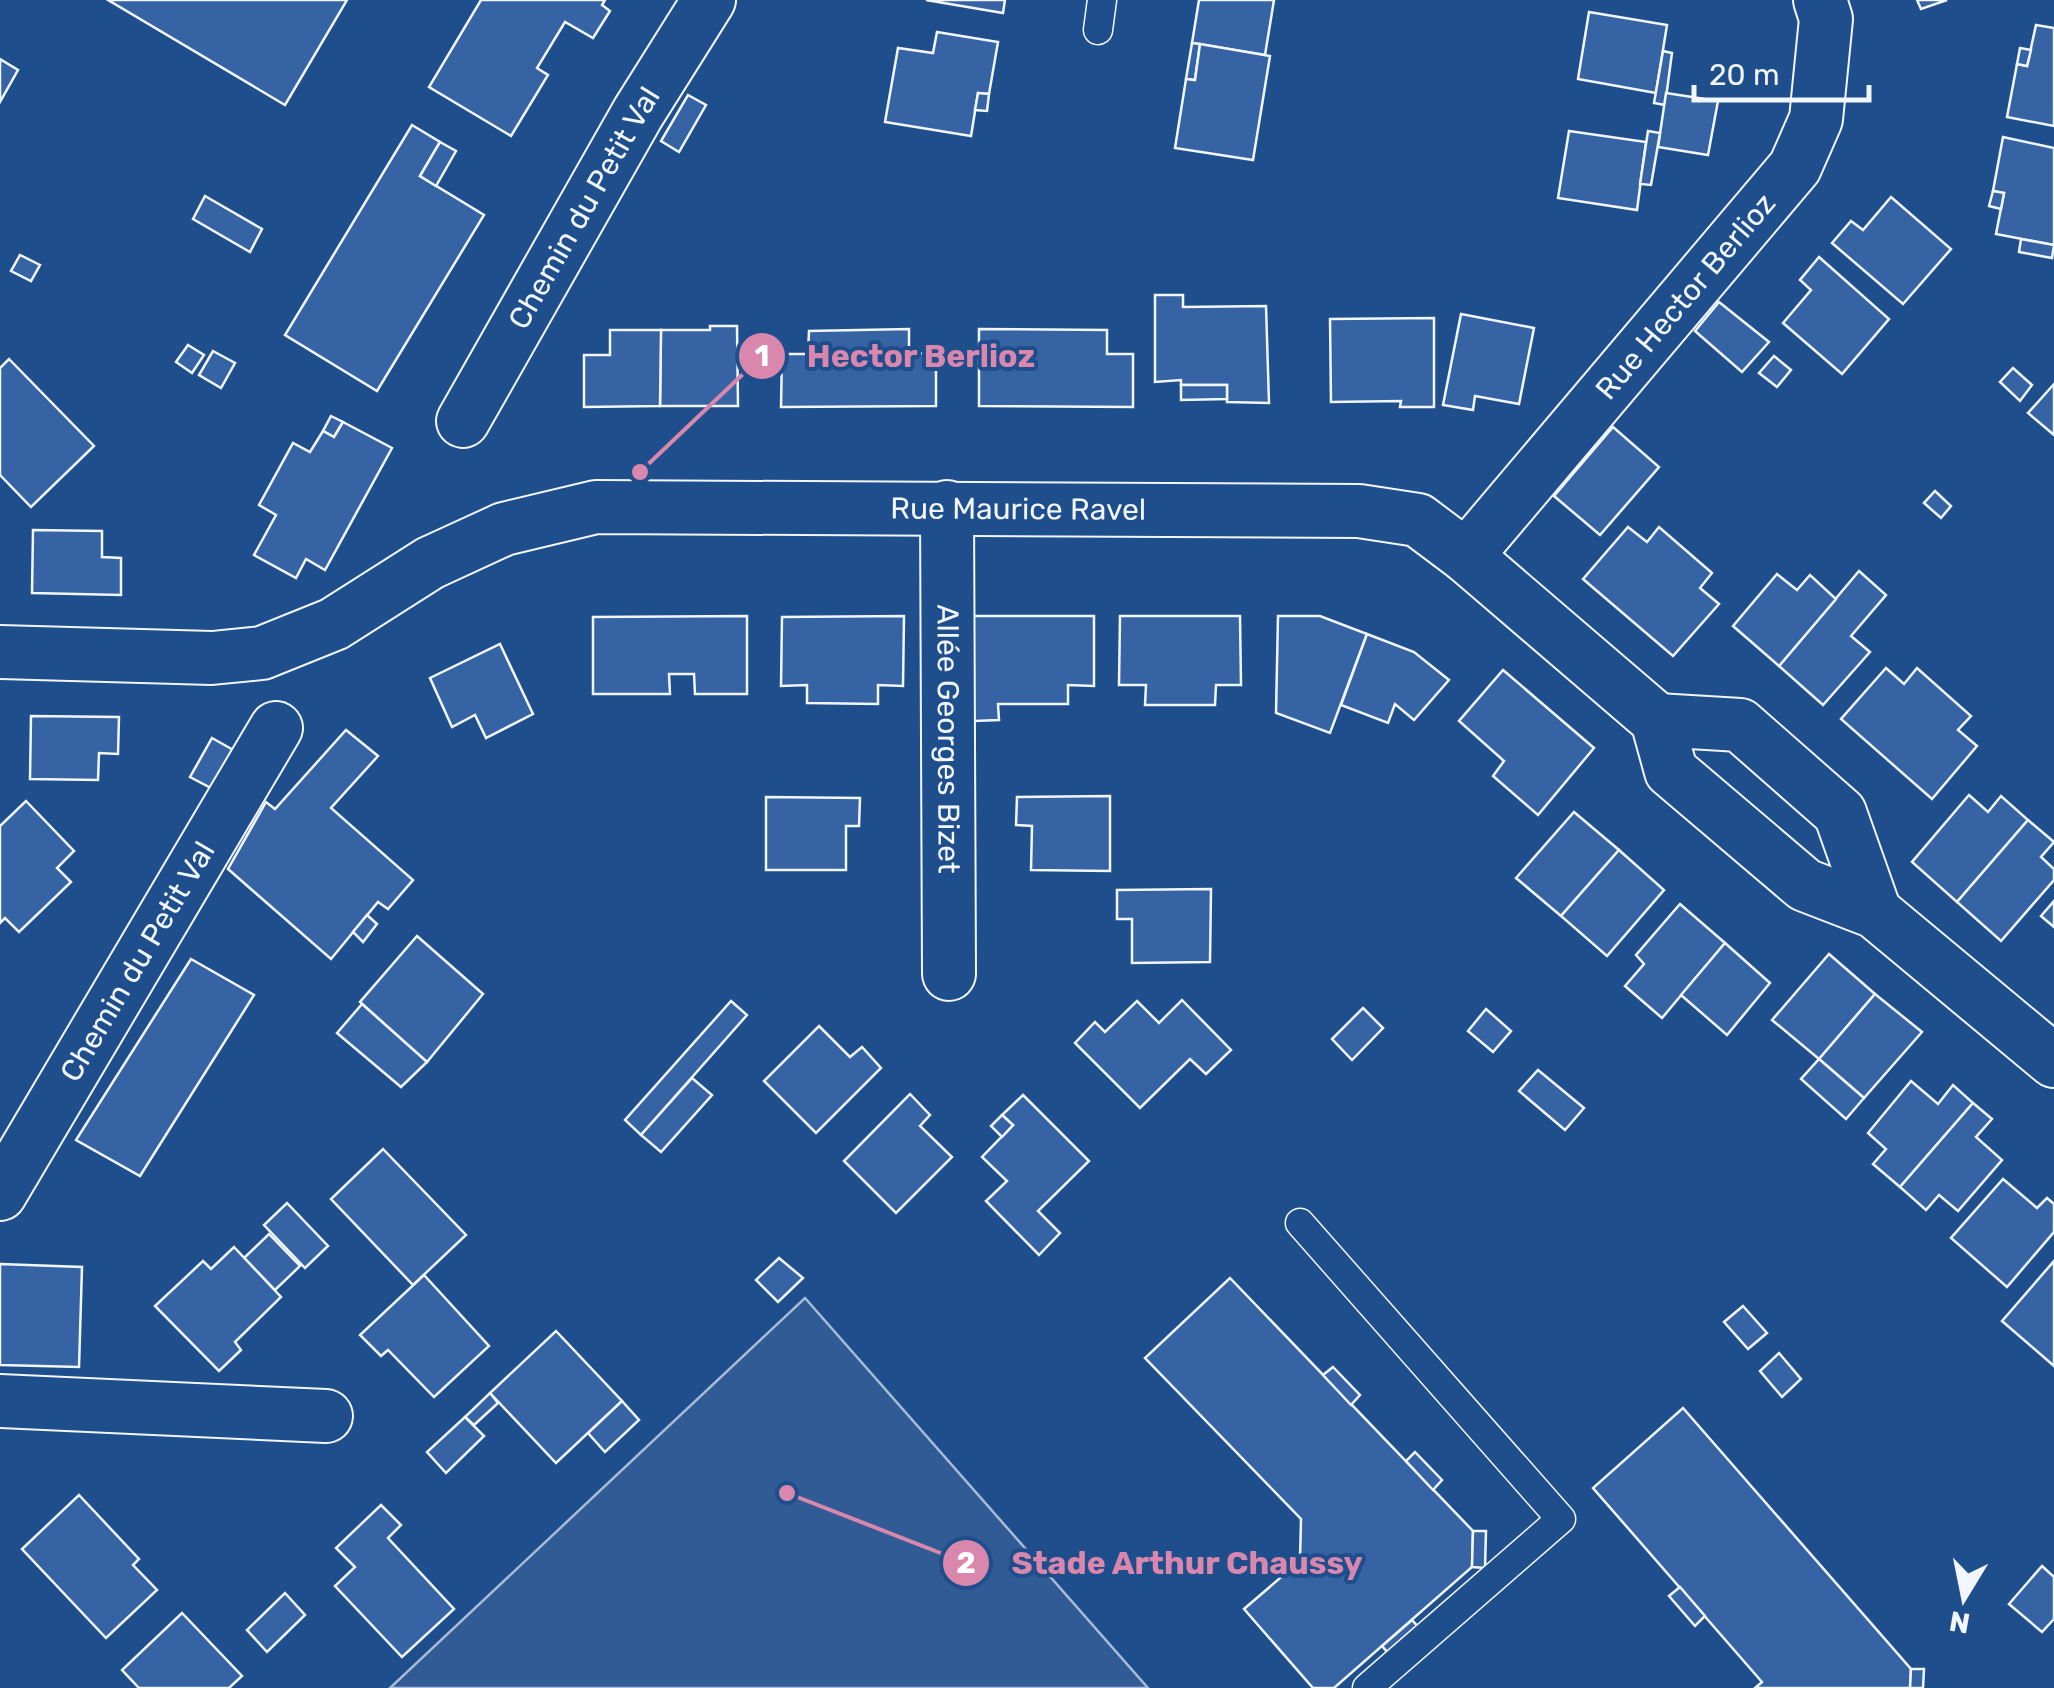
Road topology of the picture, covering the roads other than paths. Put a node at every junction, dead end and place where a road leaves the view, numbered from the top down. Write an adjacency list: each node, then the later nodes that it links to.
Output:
1 (709, 0): 5 (street, Chemin du Petit Val)
2 (1102, 0): 4 (lane)
3 (1820, 0): 7 (street, Rue Hector Berlioz)
4 (1098, 30)
5 (463, 421)
6 (947, 507): 7 (street, Rue Maurice Ravel); 8 (street, Rue Maurice Ravel); 12 (street, Allée Georges Bizet)
7 (1466, 556): 9 (street, Rue Maurice Ravel)
8 (0, 652)
9 (1657, 720): 11 (street); 11 (street)
10 (276, 728): 14 (street, Chemin du Petit Val)
11 (1874, 912): 13 (street)
12 (949, 974)
13 (2051, 1052)
14 (0, 1194)
15 (1300, 1224): 18 (lane)
16 (0, 1401): 17 (street)
17 (326, 1416)
18 (1368, 1688)

